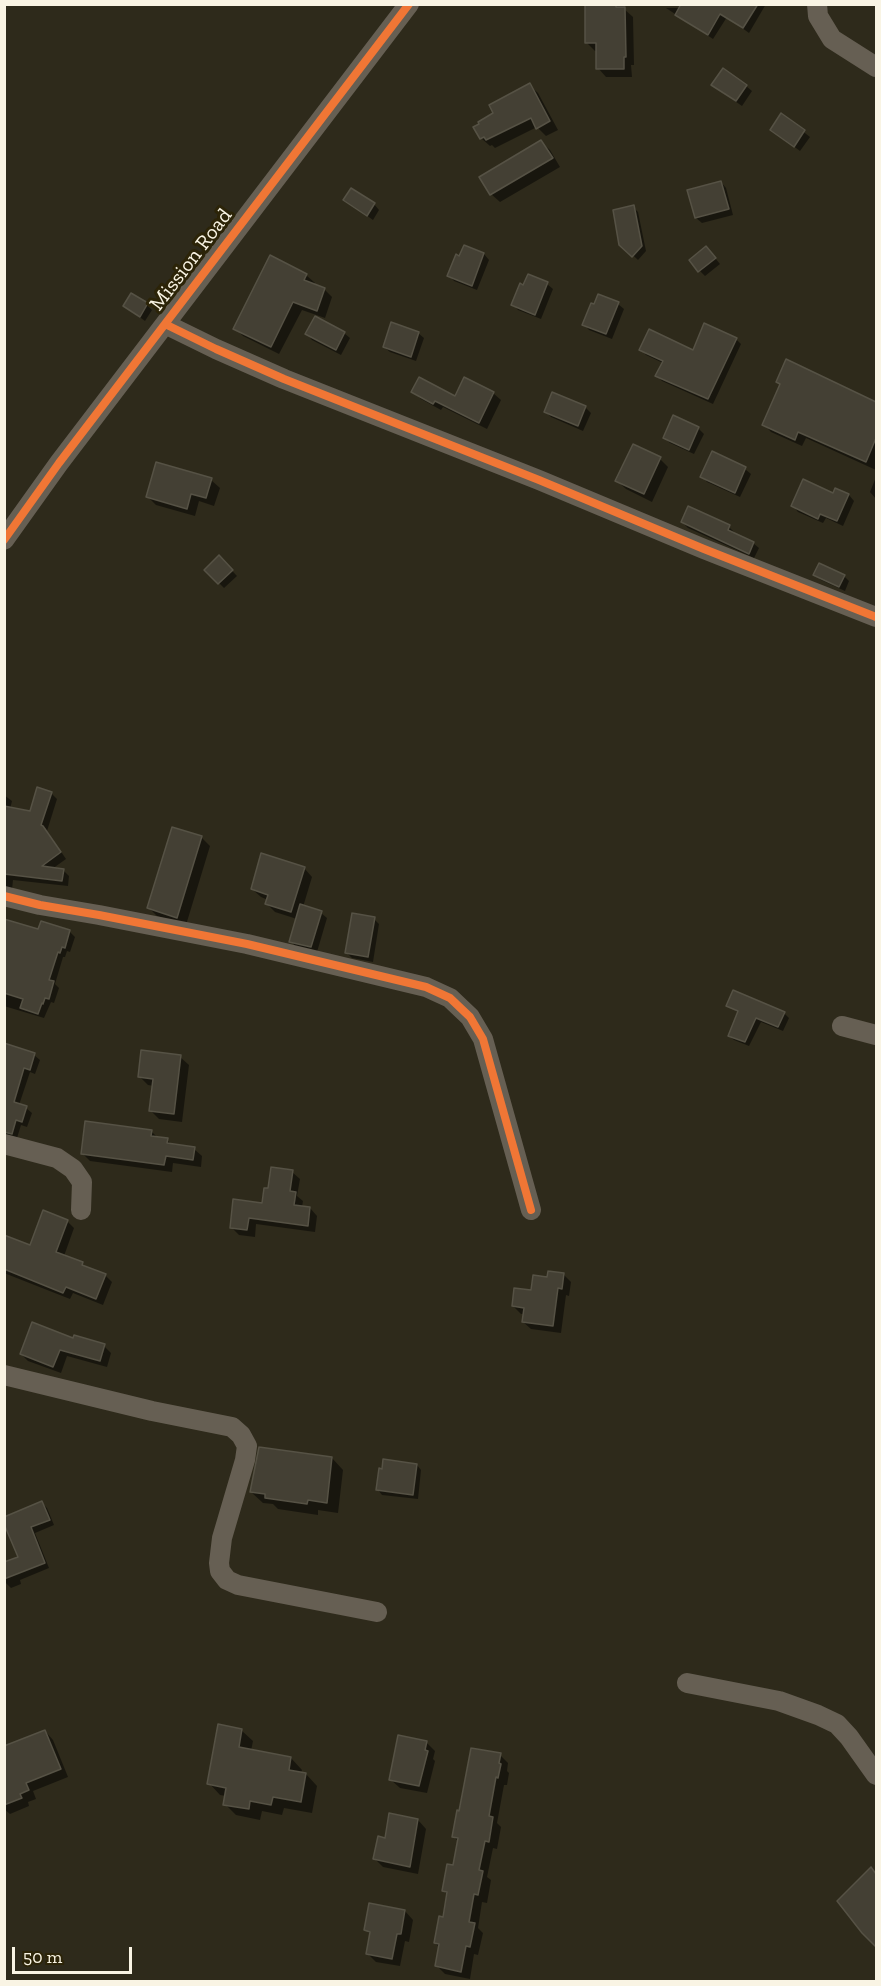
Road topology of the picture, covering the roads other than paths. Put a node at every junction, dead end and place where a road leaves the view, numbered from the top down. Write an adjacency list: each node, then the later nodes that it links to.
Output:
1 (409, 4): 4 (street, Mission Road)
2 (820, 8): 3 (street)
3 (876, 67)
4 (165, 324): 5 (street, Mission Road); 6 (street)
5 (4, 540)
6 (876, 617)
7 (4, 897): 12 (street)
8 (842, 1026): 9 (street)
9 (876, 1035)
10 (4, 1144): 11 (street)
11 (81, 1210)
12 (531, 1210)
13 (4, 1375): 14 (street)
14 (377, 1612)
15 (687, 1683): 16 (street)
16 (876, 1775)

